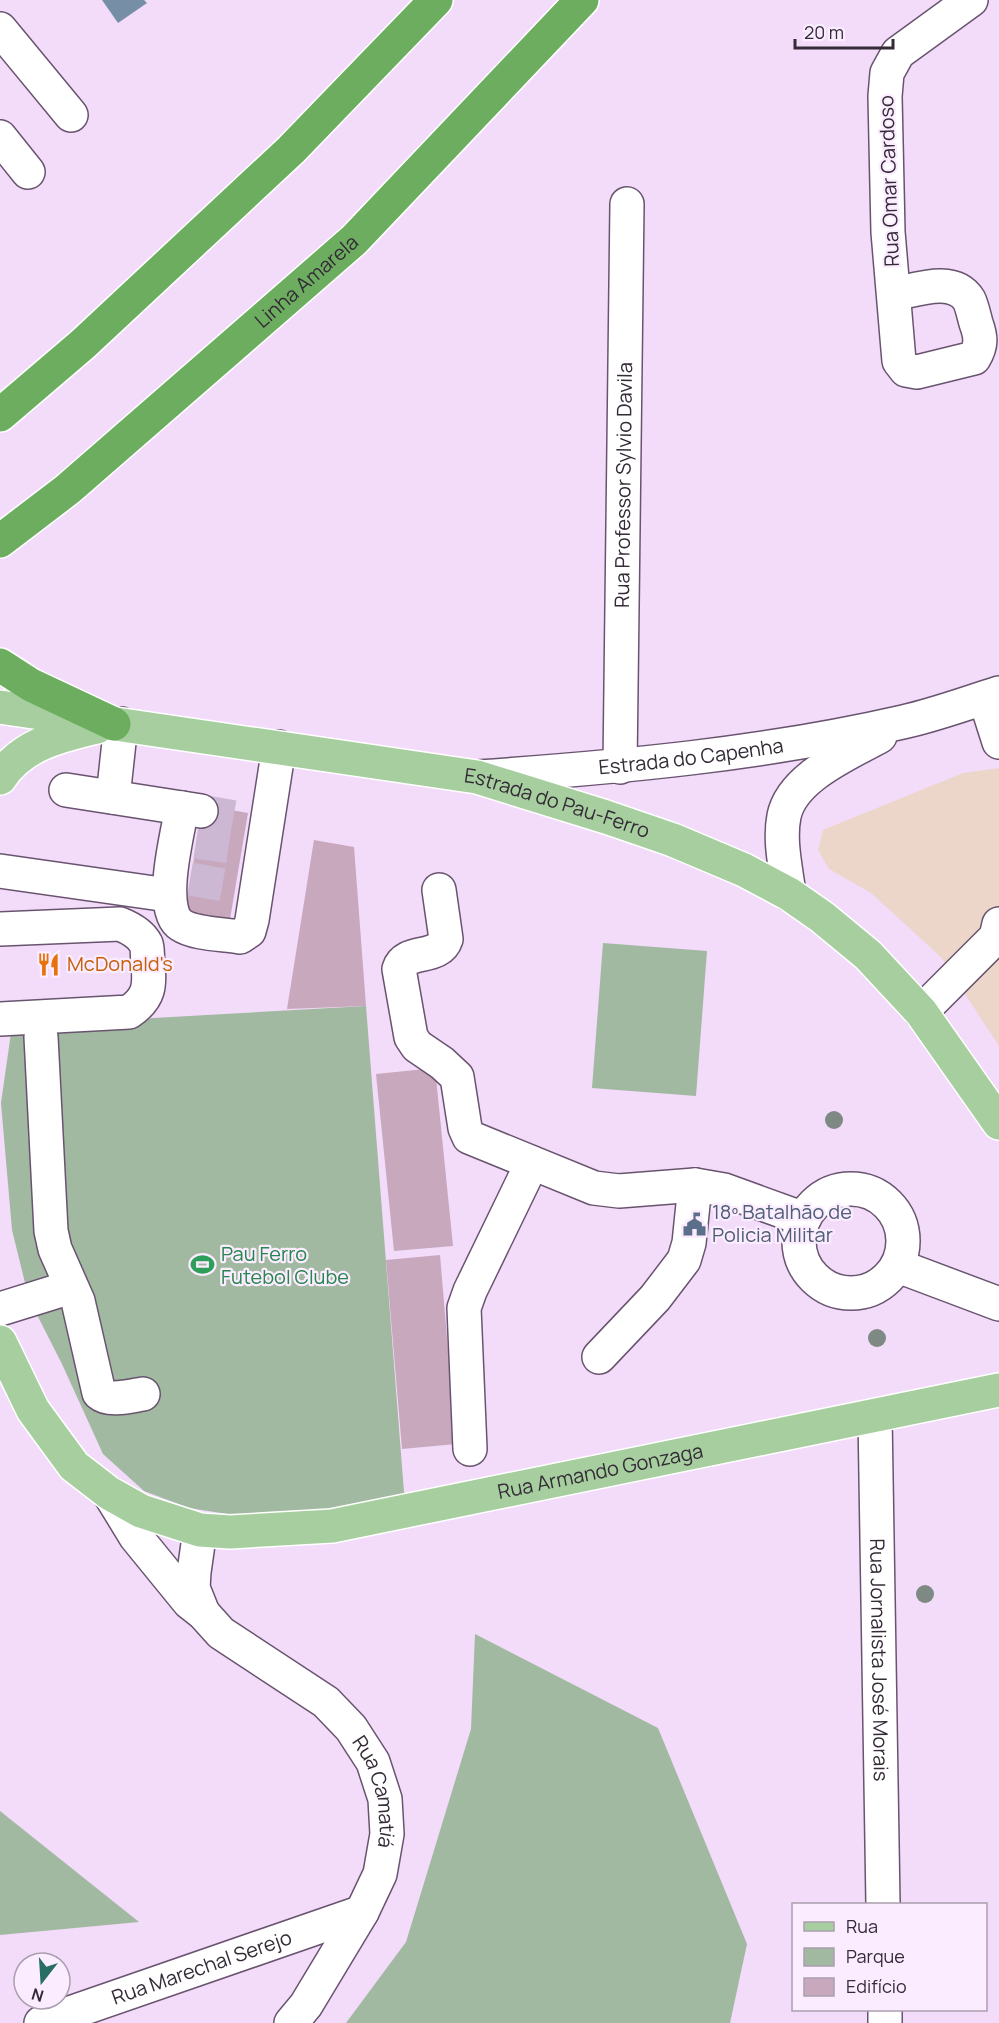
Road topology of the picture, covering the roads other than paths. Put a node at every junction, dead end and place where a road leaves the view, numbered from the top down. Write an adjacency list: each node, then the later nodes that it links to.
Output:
1 (435, 0): 10 (highway)
2 (582, 0): 11 (highway, Linha Amarela)
3 (971, 0): 9 (street, Rua Omar Cardoso)
4 (0, 29): 5 (street)
5 (71, 115)
6 (0, 137): 7 (street)
7 (28, 172)
8 (627, 204): 19 (street, Rua Professor Sylvio Davila)
9 (894, 294)
10 (0, 415)
11 (3, 539)
12 (0, 665): 16 (highway)
13 (992, 695): 15 (street, Estrada do Capenha); 17 (street)
14 (0, 707): 16 (main road, Estrada do Pau-Ferro)
15 (905, 722): 19 (street, Estrada do Capenha); 27 (street, Estrada do Capenha)
16 (117, 724): 18 (main road, Estrada do Pau-Ferro); 21 (main road); 23 (street)
17 (999, 742)
18 (279, 747): 20 (main road, Estrada do Pau-Ferro); 25 (street)
19 (620, 767): 20 (street, Estrada do Capenha)
20 (477, 777): 27 (main road, Estrada do Pau-Ferro)
21 (0, 778)
22 (66, 790): 23 (street)
23 (113, 797): 25 (street)
24 (0, 871): 25 (street)
25 (176, 883)
26 (439, 890): 34 (street)
27 (789, 894): 30 (main road, Estrada do Pau-Ferro)
28 (999, 924): 30 (street)
29 (0, 929): 31 (street)
30 (921, 1012): 33 (main road, Estrada do Pau-Ferro)
31 (0, 1019)
32 (41, 1036): 38 (street)
33 (999, 1124)
34 (532, 1164): 35 (street); 46 (street)
35 (694, 1185): 36 (street); 42 (street)
36 (804, 1219): 37 (street); 37 (street)
37 (897, 1266): 39 (street)
38 (71, 1287): 40 (street); 44 (street)
39 (999, 1304)
40 (0, 1309)
41 (0, 1342): 47 (main road, Rua Camatiá)
42 (599, 1357)
43 (999, 1390): 45 (main road, Rua Armando Gonzaga)
44 (143, 1394)
45 (874, 1416): 48 (main road, Rua Armando Gonzaga); 50 (street, Rua Jornalista José Morais)
46 (470, 1449)
47 (109, 1493): 48 (main road, Rua Camatiá); 49 (street, Rua Camatiá)
48 (200, 1530): 49 (street, Rua Camatiá)
49 (203, 1613): 51 (street, Rua Camatiá)
50 (883, 1903)
51 (362, 1912): 52 (street, Rua Marechal Serejo); 53 (street, Rua Camatiá)
52 (41, 2023)
53 (291, 2023)

